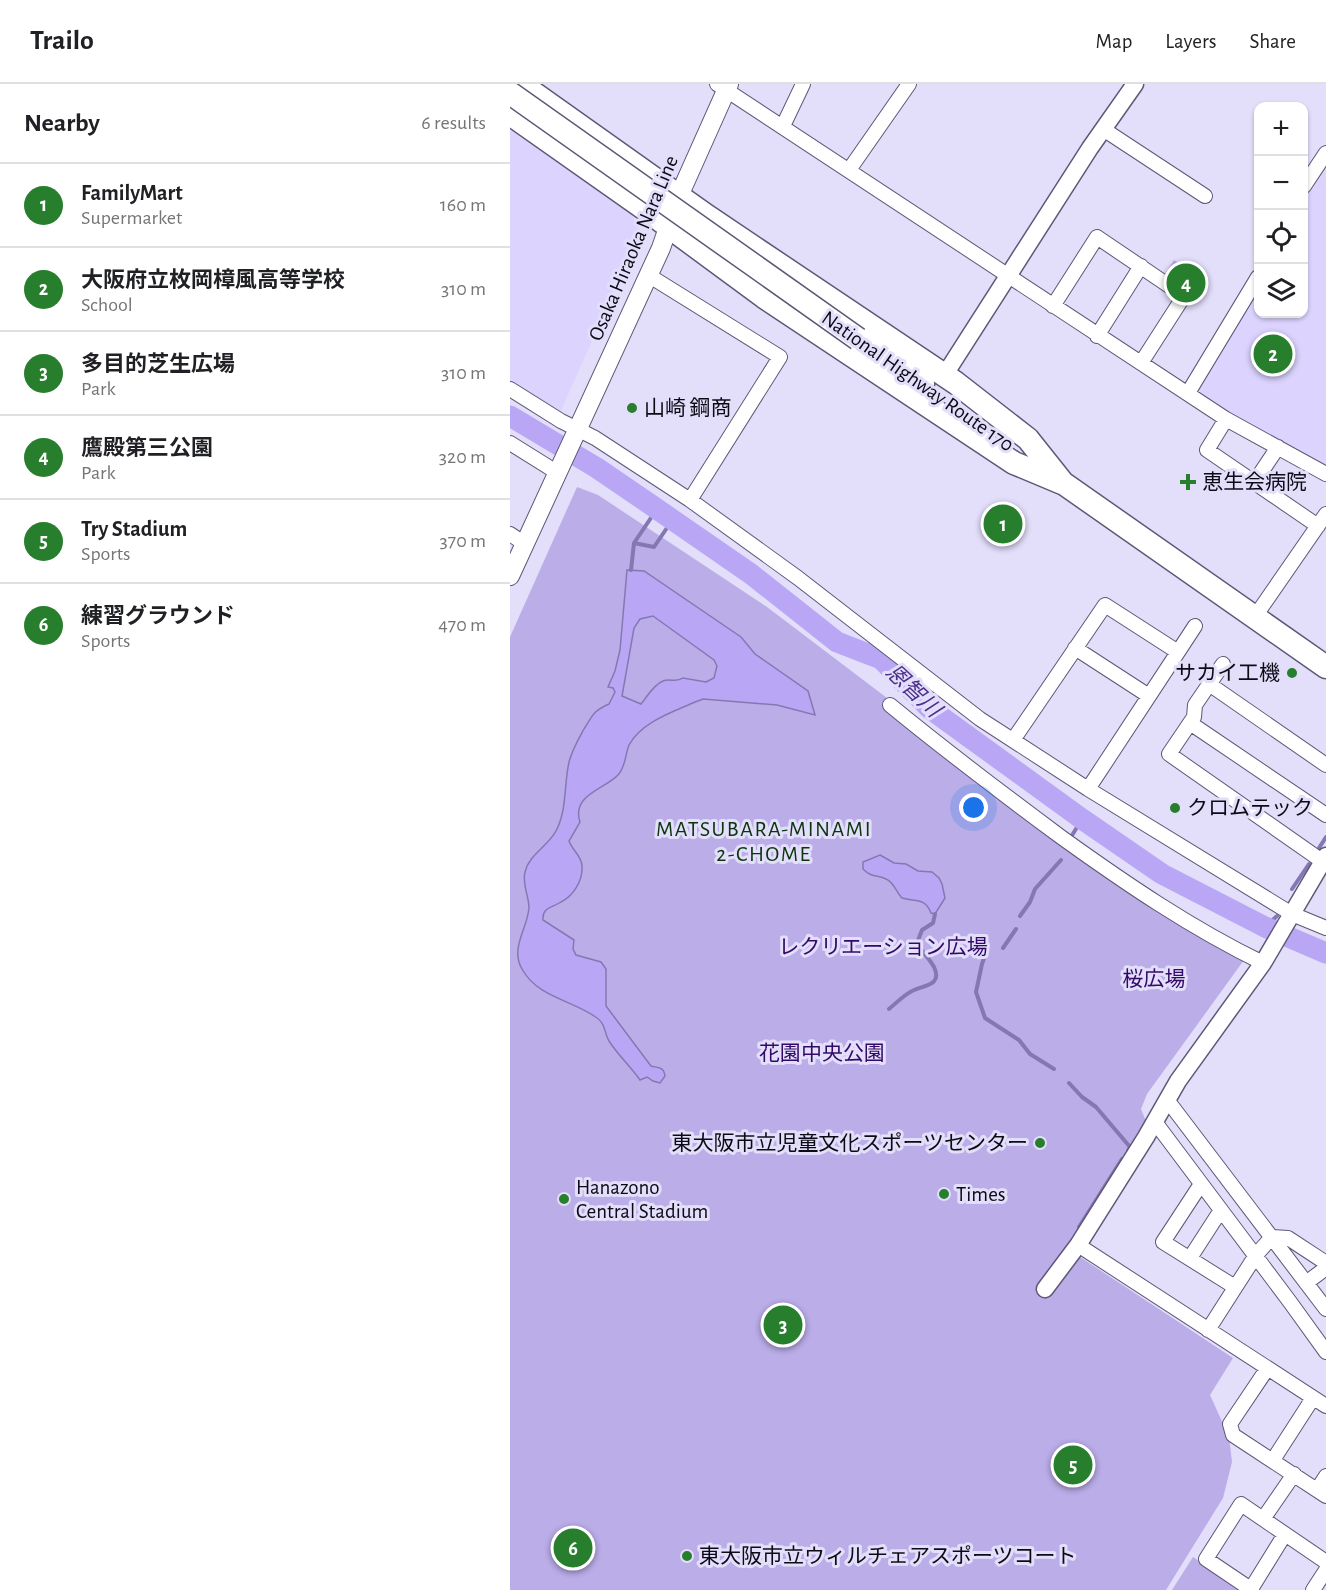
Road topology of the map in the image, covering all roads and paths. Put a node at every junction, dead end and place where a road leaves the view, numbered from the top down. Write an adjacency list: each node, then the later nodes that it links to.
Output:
1 (521, 84): 13 (highway)
2 (803, 84): 8 (street)
3 (1135, 84): 9 (street)
4 (724, 86): 8 (street); 13 (main road, Osaka Hiraoka Nara Line)
5 (903, 86): 11 (street)
6 (510, 93): 32 (highway, National Highway Route 170, bridge)
7 (510, 114): 15 (highway)
8 (783, 126): 11 (street)
9 (1103, 129): 14 (street); 18 (street)
10 (1326, 153): 12 (street)
11 (849, 170): 18 (street)
12 (1308, 180)
13 (679, 196): 15 (main road, Osaka Hiraoka Nara Line); 23 (highway)
14 (1205, 196)
15 (669, 227): 17 (main road, Osaka Hiraoka Nara Line); 32 (highway)
16 (1141, 266): 20 (street); 21 (street); 22 (street)
17 (648, 276): 27 (main road, Osaka Hiraoka Nara Line); 34 (street)
18 (1008, 276): 20 (street); 23 (street)
19 (1254, 284): 25 (street)
20 (1053, 306): 21 (street)
21 (1097, 336): 22 (street)
22 (1141, 363): 25 (street)
23 (944, 376): 32 (highway)
24 (510, 389): 27 (street)
25 (1188, 393): 26 (street)
26 (1226, 419): 29 (street); 33 (street)
27 (576, 432): 30 (main road, Osaka Hiraoka Nara Line); 34 (street)
28 (510, 443): 30 (street)
29 (1278, 447): 31 (street); 33 (street)
30 (560, 469): 36 (main road, Osaka Hiraoka Nara Line)
31 (1326, 474)
32 (1063, 483): 38 (highway, National Highway Route 170)
33 (1254, 483): 35 (street)
34 (690, 500): 48 (street)
35 (1322, 520): 38 (street)
36 (518, 539): 37 (main road, Osaka Hiraoka Nara Line)
37 (510, 576)
38 (1254, 618): 43 (highway, National Highway Route 170)
39 (1194, 626): 41 (street)
40 (1075, 648): 41 (street); 45 (street); 48 (street)
41 (1178, 652): 45 (street)
42 (1223, 664): 44 (street)
43 (1326, 667)
44 (1209, 684): 47 (street); 49 (street)
45 (1149, 696): 50 (street)
46 (890, 705): 55 (street)
47 (1190, 723): 51 (street); 52 (street)
48 (1013, 740): 50 (street)
49 (1326, 765)
50 (1088, 789): 53 (street)
51 (1326, 815)
52 (1324, 858): 53 (street)
53 (1291, 916): 54 (street); 55 (street)
54 (1326, 928)
55 (1264, 960): 56 (street)
56 (1168, 1101): 57 (street); 60 (street)
57 (1155, 1122): 58 (street); 61 (street)
58 (1201, 1184): 59 (street); 63 (street)
59 (1221, 1210): 62 (street); 63 (street)
60 (1272, 1237): 62 (street); 64 (street); 66 (street)
61 (1078, 1245): 68 (street); 70 (street)
62 (1256, 1255): 67 (street); 71 (street)
63 (1190, 1258): 67 (street)
64 (1326, 1263)
65 (1326, 1268): 66 (street)
66 (1306, 1283): 69 (street)
67 (1235, 1287): 70 (street)
68 (1045, 1289)
69 (1326, 1309)
70 (1208, 1330): 72 (street)
71 (1326, 1352)
72 (1267, 1369): 73 (street); 75 (street)
73 (1313, 1398): 74 (street); 75 (street)
74 (1326, 1406)
75 (1273, 1460): 76 (street)
76 (1294, 1474): 78 (street); 79 (street)
77 (1326, 1476): 78 (street)
78 (1321, 1493)
79 (1263, 1519): 80 (street); 83 (street)
80 (1285, 1534): 81 (street); 83 (street)
81 (1326, 1562)
82 (1326, 1570): 84 (street)
83 (1252, 1589)
84 (1313, 1590)

